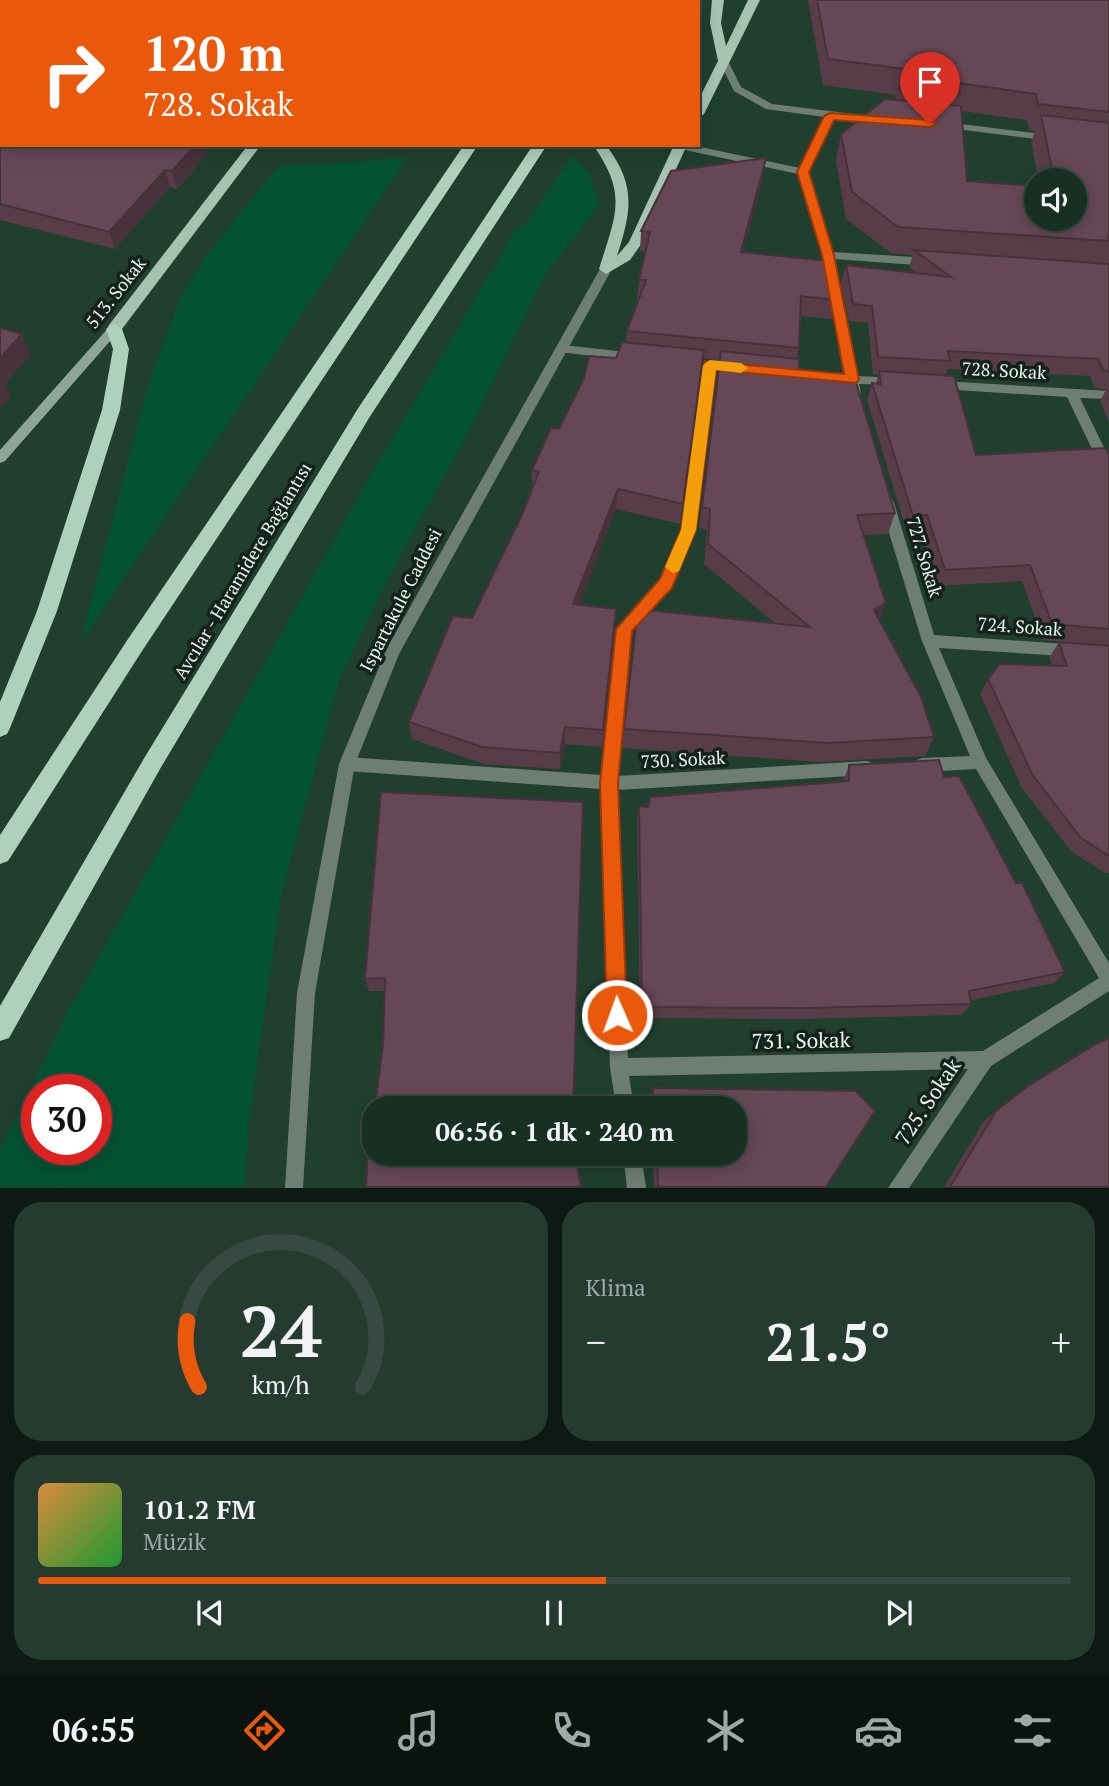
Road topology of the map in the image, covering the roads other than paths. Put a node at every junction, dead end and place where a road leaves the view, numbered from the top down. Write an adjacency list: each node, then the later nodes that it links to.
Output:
1 (718, 0): 3 (main road)
2 (754, 0): 3 (main road)
3 (724, 61): 4 (main road); 5 (street)
4 (700, 110)
5 (830, 116): 6 (street); 15 (street)
6 (892, 121)
7 (930, 124): 8 (street)
8 (1065, 139)
9 (253, 147): 19 (main road, 513. Sokak)
10 (470, 147): 41 (highway)
11 (539, 147): 43 (highway, Avcılar - Haramidere Bağlantısı)
12 (600, 147): 18 (main road)
13 (679, 147): 18 (main road)
14 (684, 147): 15 (street)
15 (803, 172): 16 (street)
16 (828, 255): 17 (street); 24 (street)
17 (948, 264)
18 (606, 269): 20 (street, Ispartakule Caddesi)
19 (114, 329): 30 (main road, 513. Sokak); 35 (highway)
20 (563, 349): 21 (street); 37 (street, Ispartakule Caddesi)
21 (643, 358)
22 (710, 365): 40 (street)
23 (826, 377): 24 (street)
24 (852, 380): 25 (street); 29 (street)
25 (906, 383)
26 (934, 384): 27 (street, 728. Sokak)
27 (1071, 392): 28 (street, 728. Sokak); 31 (street)
28 (1109, 395)
29 (858, 403)
30 (0, 458)
31 (1109, 472)
32 (883, 488): 33 (street, 727. Sokak)
33 (929, 641): 34 (street, 724. Sokak); 36 (street, 727. Sokak)
34 (1109, 653)
35 (0, 728)
36 (980, 762): 38 (street); 42 (street, 727. Sokak)
37 (347, 764): 40 (street, 730. Sokak); 48 (street, Ispartakule Caddesi)
38 (911, 766)
39 (884, 767): 40 (street, 730. Sokak)
40 (609, 783): 45 (street)
41 (0, 853)
42 (1109, 980): 44 (street, 725. Sokak)
43 (0, 1029)
44 (985, 1060): 45 (street, 731. Sokak); 50 (street, 725. Sokak)
45 (619, 1067): 46 (street)
46 (623, 1096)
47 (634, 1166): 49 (street)
48 (295, 1188)
49 (637, 1188)
50 (897, 1188)

